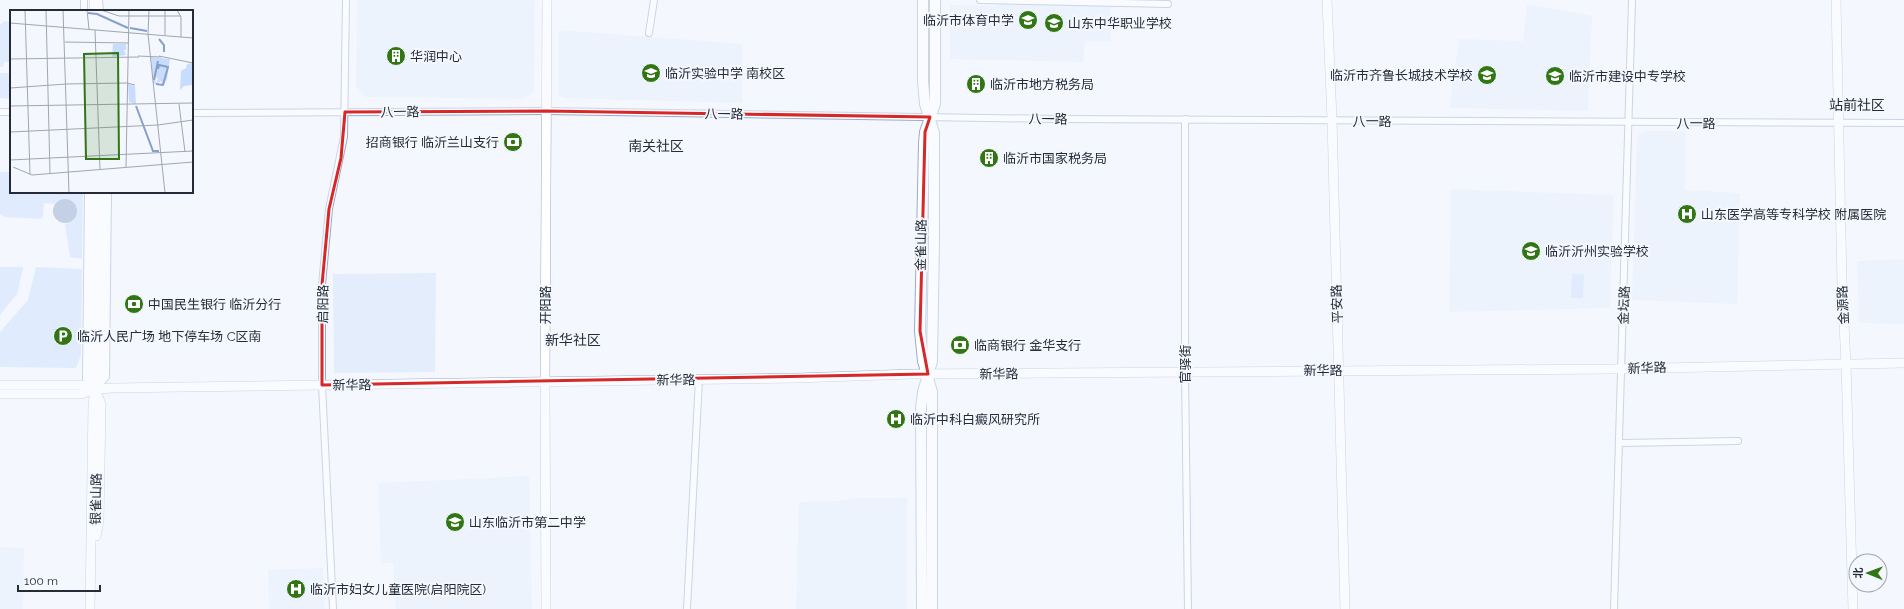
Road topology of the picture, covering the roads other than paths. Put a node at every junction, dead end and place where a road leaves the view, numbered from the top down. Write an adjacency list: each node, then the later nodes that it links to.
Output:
1 (88, 0): 14 (main road)
2 (94, 0): 15 (main road)
3 (99, 0): 16 (street)
4 (346, 0): 21 (street, 启阳路)
5 (547, 0): 18 (main road, 开阳路)
6 (654, 0): 17 (street)
7 (923, 0): 23 (main road, 金雀山路)
8 (935, 0): 23 (main road, 金雀山路)
9 (980, 0): 13 (street)
10 (1327, 0): 25 (main road, 平安路)
11 (1632, 0): 26 (street, 金坛路)
12 (1836, 0): 27 (main road, 金源路)
13 (1168, 4)
14 (89, 10)
15 (95, 10)
16 (100, 10)
17 (649, 33)
18 (546, 111): 21 (street, 八一路); 23 (street, 八一路); 40 (main road, 开阳路)
19 (2, 112): 20 (street)
20 (10, 112)
21 (345, 112): 22 (street, 八一路); 41 (street, 启阳路)
22 (193, 113)
23 (930, 117): 24 (street, 八一路); 38 (main road, 金雀山路)
24 (1185, 120): 25 (street, 八一路); 37 (street, 官驿街)
25 (1332, 120): 26 (street, 八一路); 36 (main road, 平安路)
26 (1629, 122): 27 (street, 八一路); 35 (street, 金坛路)
27 (1839, 123): 28 (street, 八一路); 34 (main road, 金源路)
28 (1904, 123)
29 (88, 193): 43 (street)
30 (95, 193): 43 (main road, 银雀山路)
31 (102, 193): 43 (main road, 银雀山路)
32 (108, 193): 43 (street)
33 (1904, 363): 34 (main road, 新华路)
34 (1846, 364): 35 (main road, 新华路); 58 (main road, 金源路)
35 (1622, 369): 36 (main road, 新华路); 46 (street, 金坛路)
36 (1338, 370): 37 (main road, 新华路); 56 (main road, 平安路)
37 (1185, 371): 38 (main road, 新华路); 55 (street, 官驿街)
38 (928, 374): 39 (main road, 新华路); 53 (main road, 金雀山路); 54 (main road, 金雀山路)
39 (699, 379): 40 (main road, 新华路); 52 (street)
40 (545, 382): 41 (main road, 新华路); 51 (main road, 开阳路)
41 (322, 385): 43 (main road, 新华路); 50 (street, 启阳路)
42 (0, 386): 43 (main road, 新华路)
43 (95, 389): 44 (main road, 新华路); 47 (street); 48 (main road, 银雀山路); 49 (main road, 银雀山路)
44 (0, 394)
45 (1738, 441): 46 (street)
46 (1620, 443): 57 (street, 金坛路)
47 (86, 609)
48 (90, 609)
49 (94, 609)
50 (333, 609)
51 (546, 609)
52 (687, 609)
53 (922, 609)
54 (932, 609)
55 (1188, 609)
56 (1345, 609)
57 (1614, 609)
58 (1853, 609)

